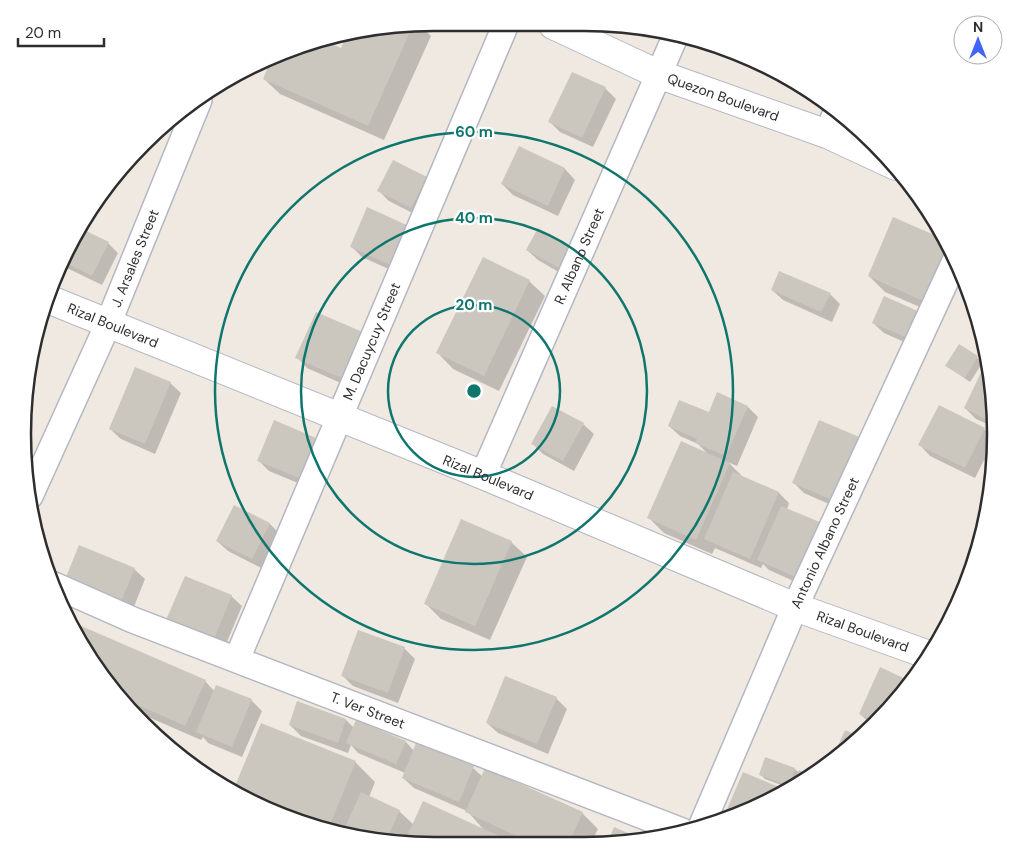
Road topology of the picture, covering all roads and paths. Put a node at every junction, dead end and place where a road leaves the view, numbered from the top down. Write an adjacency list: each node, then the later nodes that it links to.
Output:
1 (503, 31): 11 (street, M. Dacuycuy Street)
2 (568, 31): 4 (main road, Quezon Boulevard)
3 (673, 41): 4 (street, R. Albano Street)
4 (658, 74): 6 (main road, Quezon Boulevard); 12 (street, R. Albano Street)
5 (195, 110): 10 (street, J. Arsales Street)
6 (832, 122): 7 (main road, Quezon Boulevard)
7 (863, 143)
8 (951, 269): 15 (street, Antonio Albano Street)
9 (54, 302): 10 (main road, Rizal Boulevard)
10 (108, 324): 11 (main road, Rizal Boulevard); 13 (street, J. Arsales Street)
11 (338, 417): 12 (main road, Rizal Boulevard); 17 (street, M. Dacuycuy Street)
12 (483, 475): 15 (main road, Rizal Boulevard)
13 (35, 485)
14 (62, 589): 17 (street, T. Ver Street)
15 (795, 607): 16 (main road, Rizal Boulevard); 18 (street, Antonio Albano Street)
16 (923, 652)
17 (237, 659): 19 (street, T. Ver Street)
18 (705, 818)
19 (673, 827)

